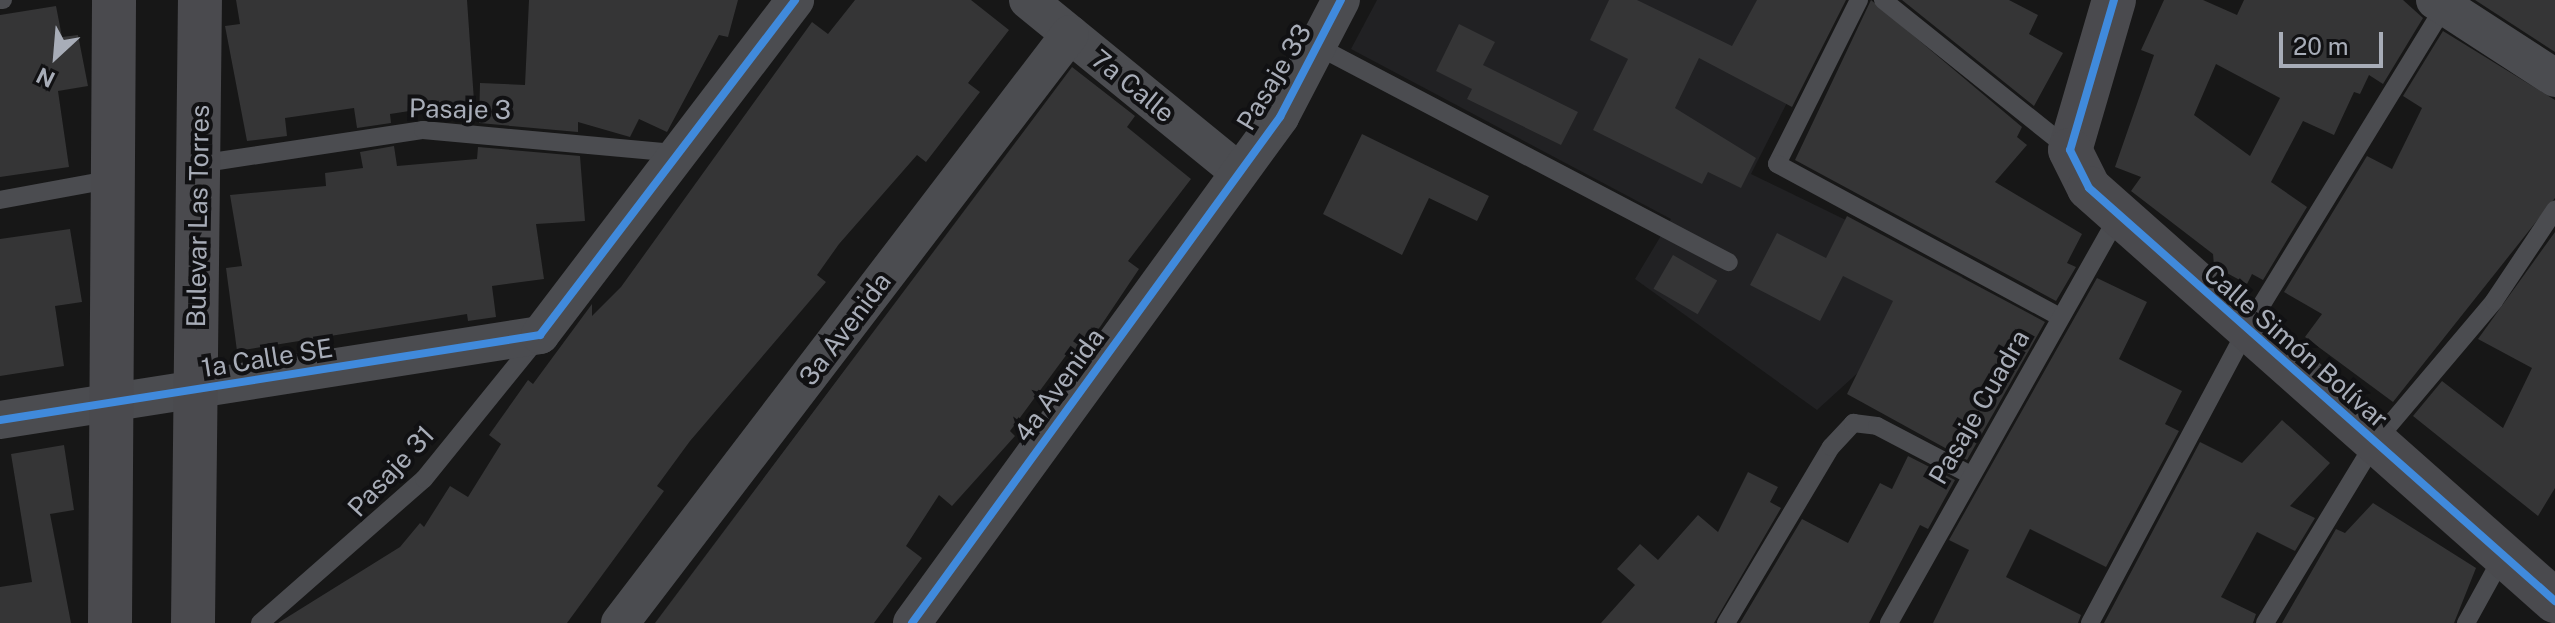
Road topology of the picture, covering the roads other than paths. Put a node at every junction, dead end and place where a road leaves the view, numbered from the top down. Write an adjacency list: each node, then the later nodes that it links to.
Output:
1 (114, 0): 17 (street)
2 (200, 0): 15 (street, Bulevar Las Torres)
3 (795, 0): 14 (street)
4 (1341, 0): 11 (street, Pasaje 33)
5 (1859, 0): 22 (lane)
6 (1883, 0): 13 (lane)
7 (2114, 0): 13 (street)
8 (1031, 1): 10 (street, 7a Calle)
9 (2443, 2): 12 (street); 23 (lane)
10 (1070, 34): 16 (street, 7a Calle); 35 (street, 3a Avenida)
11 (1317, 46): 16 (street, Pasaje 33); 21 (lane)
12 (2555, 78)
13 (2070, 150): 20 (street, Calle Simón Bolívar)
14 (674, 153): 15 (lane, Pasaje 3); 24 (street)
15 (198, 164): 25 (street, Bulevar Las Torres)
16 (1238, 171): 36 (street, 4a Avenida)
17 (113, 179): 18 (lane); 26 (street)
18 (0, 200)
19 (2555, 210): 28 (lane)
20 (2117, 218): 22 (lane, Pasaje Cuadra); 23 (street, Calle Simón Bolívar)
21 (1729, 262)
22 (2060, 317): 29 (lane, Pasaje Cuadra)
23 (2248, 327): 28 (street, Calle Simón Bolívar); 39 (lane)
24 (540, 335): 25 (street, 1a Calle SE); 34 (lane, Pasaje 31)
25 (196, 389): 26 (street, 1a Calle SE); 33 (street, Bulevar Las Torres)
26 (111, 402): 27 (street, 1a Calle SE); 32 (street)
27 (0, 420)
28 (2375, 442): 30 (street, Calle Simón Bolívar); 40 (lane)
29 (1969, 474): 37 (lane); 38 (lane, Pasaje Cuadra)
30 (2504, 555): 31 (street, Calle Simón Bolívar); 41 (lane)
31 (2555, 601)
32 (110, 623)
33 (193, 623)
34 (260, 623)
35 (620, 623)
36 (912, 623)
37 (1726, 623)
38 (1889, 623)
39 (2090, 623)
40 (2265, 623)
41 (2466, 623)

